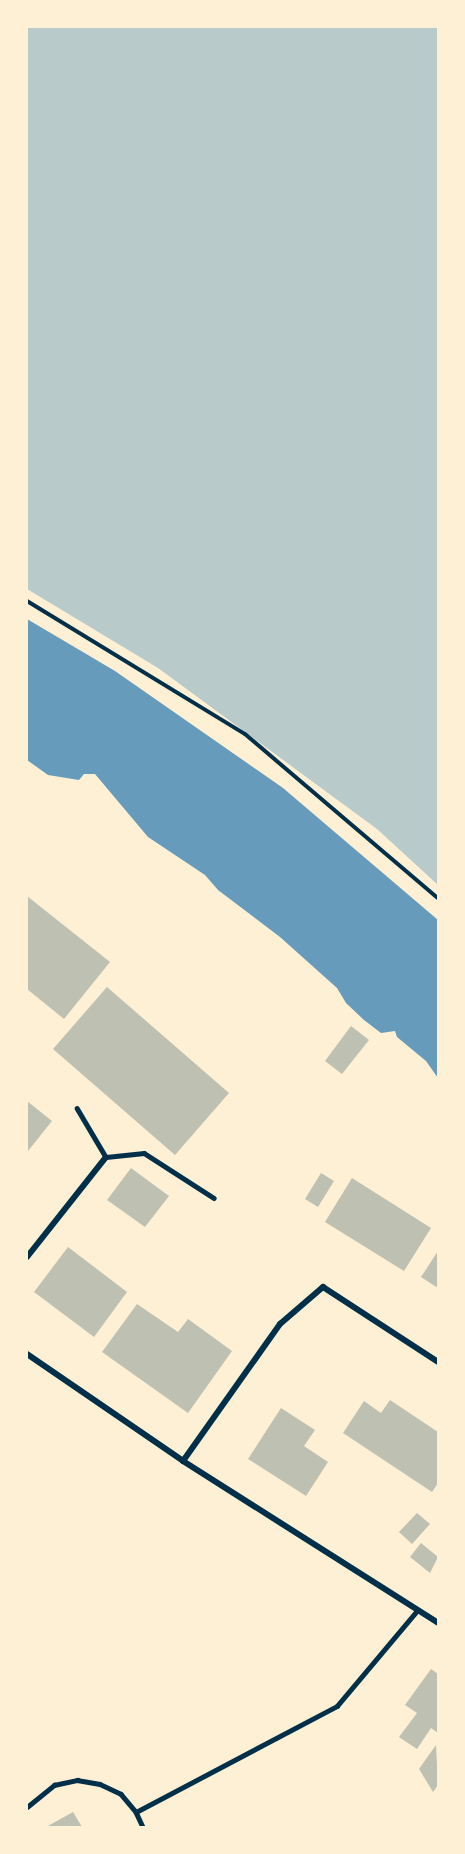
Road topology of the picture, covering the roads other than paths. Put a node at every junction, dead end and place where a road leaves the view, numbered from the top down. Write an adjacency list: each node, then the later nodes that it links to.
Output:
1 (77, 1108): 2 (lane)
2 (106, 1157): 3 (lane); 4 (street)
3 (214, 1198)
4 (27, 1257)
5 (27, 1354): 7 (street)
6 (438, 1362): 7 (street)
7 (183, 1461): 8 (street)
8 (416, 1612): 9 (street); 11 (lane)
9 (438, 1623)
10 (27, 1807): 11 (lane)
11 (136, 1812): 12 (lane)
12 (142, 1827)

